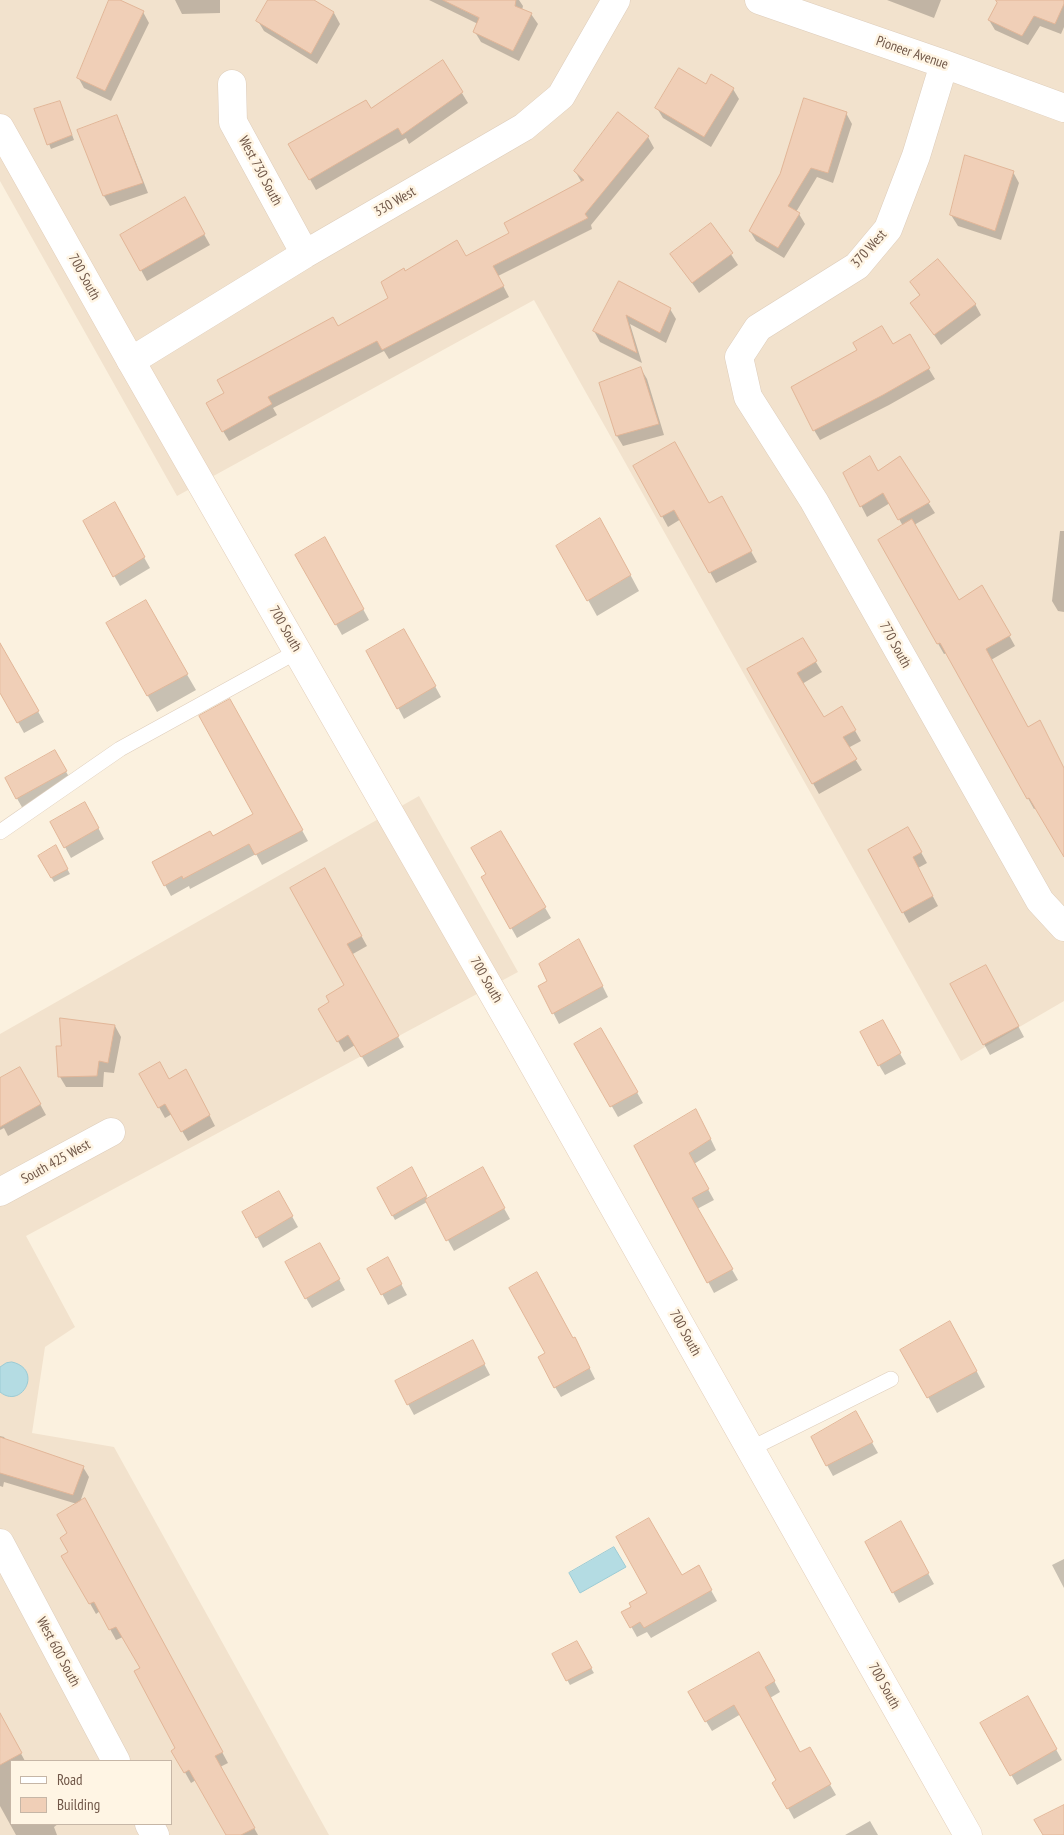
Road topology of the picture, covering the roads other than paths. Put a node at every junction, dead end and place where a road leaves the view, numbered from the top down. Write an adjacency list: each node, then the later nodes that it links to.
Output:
1 (616, 0): 8 (street, 330 West)
2 (759, 0): 3 (street, Pioneer Avenue)
3 (794, 6): 4 (street, Pioneer Avenue)
4 (944, 64): 6 (street, Pioneer Avenue); 9 (street, 370 West)
5 (232, 84): 8 (street, West 730 South)
6 (1064, 108)
7 (0, 128): 10 (street, 700 South)
8 (304, 254): 10 (street, 330 West)
9 (739, 357): 13 (street, 770 South)
10 (132, 361): 11 (street, 700 South)
11 (298, 651): 12 (lane); 17 (street, 700 South)
12 (0, 832)
13 (1064, 927)
14 (111, 1132): 15 (street, South 425 West)
15 (0, 1192)
16 (891, 1379): 17 (lane)
17 (750, 1449): 20 (street, 700 South)
18 (0, 1543): 19 (street, West 600 South)
19 (115, 1760)
20 (968, 1835)

